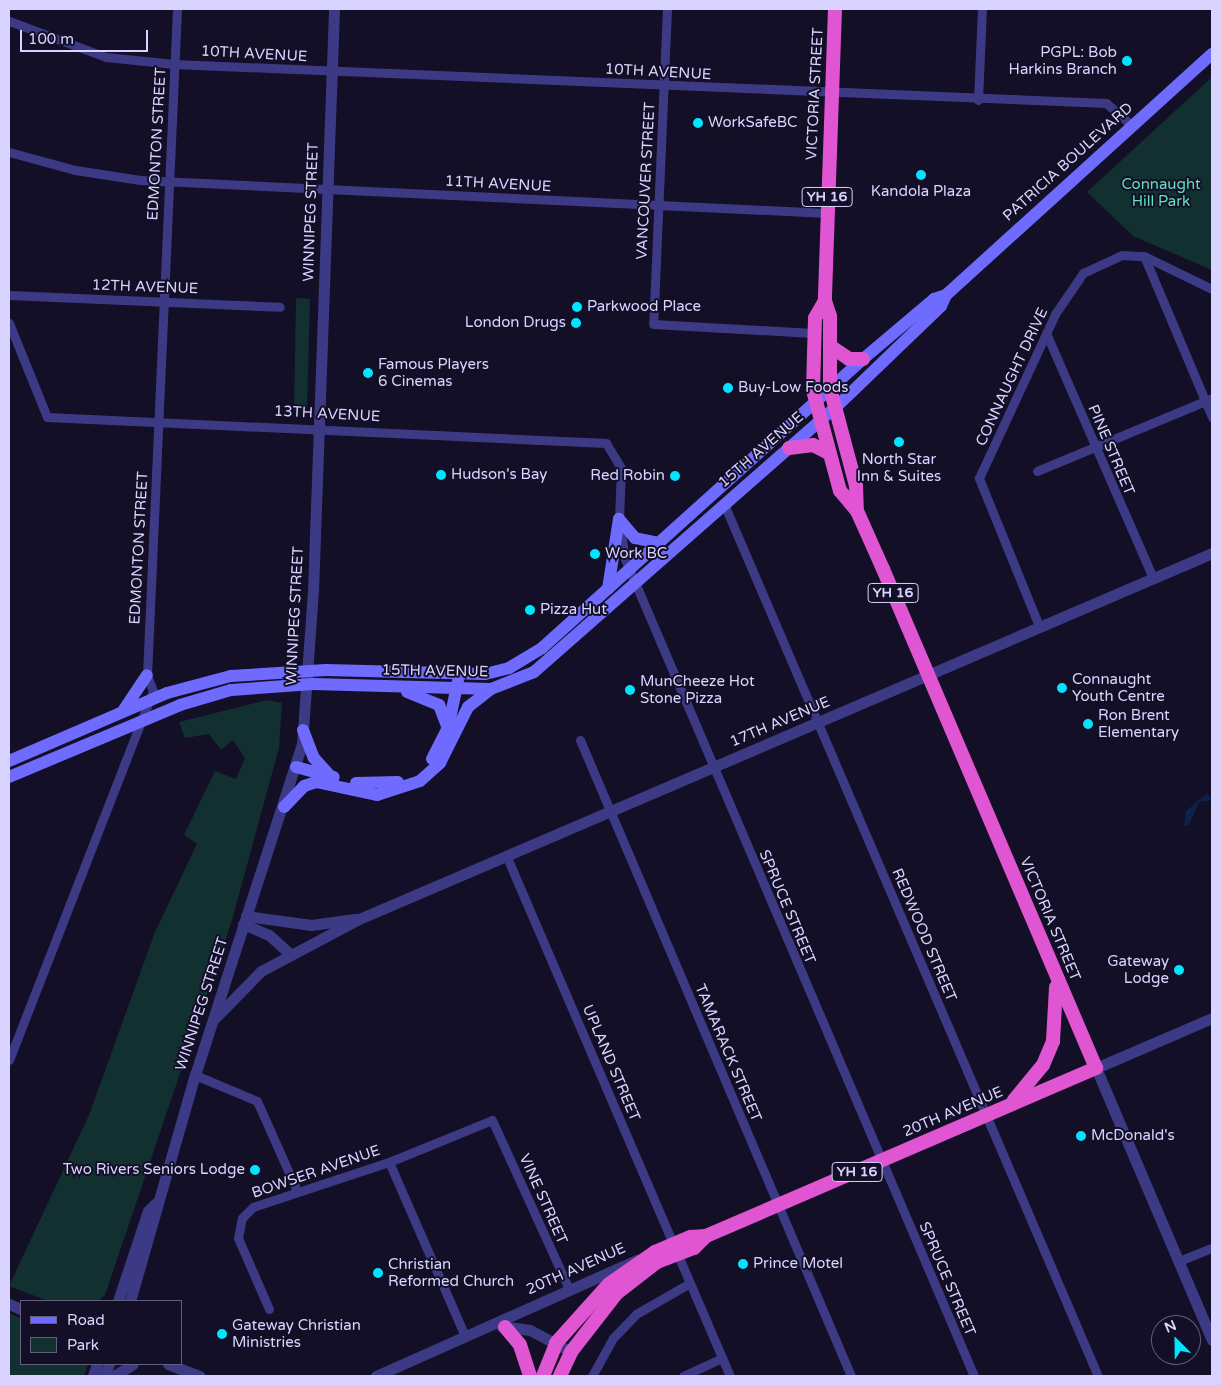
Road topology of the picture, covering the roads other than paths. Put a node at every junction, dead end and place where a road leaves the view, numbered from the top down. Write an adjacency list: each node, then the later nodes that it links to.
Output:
1 (177, 9): 8 (street, EDMONTON STREET)
2 (334, 9): 9 (street, WINNIPEG STREET)
3 (667, 9): 10 (street, VANCOUVER STREET)
4 (835, 9): 11 (highway, VICTORIA STREET / YH 16)
5 (982, 9): 12 (street)
6 (9, 21): 8 (street, 10TH AVENUE)
7 (1212, 54): 13 (main road, PATRICIA BOULEVARD)
8 (174, 64): 9 (street, 10TH AVENUE); 15 (street, EDMONTON STREET)
9 (332, 71): 10 (street, 10TH AVENUE); 16 (street, WINNIPEG STREET)
10 (664, 86): 11 (street, 10TH AVENUE); 17 (street, VANCOUVER STREET)
11 (831, 94): 12 (street, 10TH AVENUE); 18 (highway, VICTORIA STREET / YH 16)
12 (978, 100): 13 (street, 10TH AVENUE)
13 (1132, 126): 22 (main road, PATRICIA BOULEVARD)
14 (9, 152): 15 (street, 11TH AVENUE)
15 (169, 182): 16 (street, 11TH AVENUE); 23 (street, EDMONTON STREET)
16 (326, 189): 17 (street, 11TH AVENUE); 38 (street, WINNIPEG STREET)
17 (658, 206): 18 (street, 11TH AVENUE); 28 (street, VANCOUVER STREET)
18 (826, 213): 24 (highway, VICTORIA STREET / YH 16)
19 (1144, 256): 20 (street, CONNAUGHT DRIVE); 27 (street, CONNAUGHT DRIVE); 33 (street)
20 (1212, 289)
21 (9, 295): 23 (street, 12TH AVENUE)
22 (946, 295): 30 (main road, PATRICIA BOULEVARD); 34 (main road, PATRICIA BOULEVARD)
23 (163, 301): 25 (street, 12TH AVENUE); 36 (street, EDMONTON STREET)
24 (825, 301): 28 (highway, VICTORIA STREET / YH 16); 29 (highway, VICTORIA STREET / YH 16)
25 (280, 307)
26 (9, 323): 36 (street, 13TH AVENUE)
27 (1046, 332): 40 (street, PINE STREET); 53 (street, CONNAUGHT DRIVE)
28 (814, 333): 32 (highway, VICTORIA STREET / YH 16)
29 (830, 346): 30 (highway); 31 (highway, VICTORIA STREET / YH 16)
30 (862, 359): 31 (main road, PATRICIA BOULEVARD)
31 (830, 388): 32 (main road, 15TH AVENUE); 34 (highway, VICTORIA STREET / YH 16)
32 (814, 400): 37 (highway, VICTORIA STREET / YH 16); 47 (main road, 15TH AVENUE)
33 (1209, 400): 35 (street); 40 (street)
34 (834, 408): 37 (main road, 15TH AVENUE); 45 (highway, VICTORIA STREET / YH 16)
35 (1212, 417)
36 (159, 421): 38 (street, 13TH AVENUE); 54 (street, EDMONTON STREET)
37 (819, 421): 41 (main road, 15TH AVENUE); 42 (highway, VICTORIA STREET / YH 16)
38 (317, 427): 39 (street, 13TH AVENUE); 65 (street, WINNIPEG STREET)
39 (606, 443): 46 (street, SPRUCE STREET)
40 (1095, 447): 43 (street); 50 (street, PINE STREET)
41 (789, 448): 42 (highway); 44 (main road, 15TH AVENUE)
42 (829, 453): 45 (highway, VICTORIA STREET / YH 16)
43 (1037, 471)
44 (724, 504): 51 (main road, 15TH AVENUE); 63 (street, REDWOOD STREET)
45 (857, 512): 56 (highway, VICTORIA STREET / YH 16)
46 (619, 519): 47 (main road); 49 (street, SPRUCE STREET); 52 (main road)
47 (659, 543): 49 (main road, 15TH AVENUE)
48 (1212, 553): 50 (street, 17TH AVENUE)
49 (629, 570): 51 (street, SPRUCE STREET); 52 (main road, 15TH AVENUE)
50 (1152, 578): 53 (street, 17TH AVENUE)
51 (636, 584): 59 (main road, 15TH AVENUE); 69 (street, SPRUCE STREET)
52 (608, 589): 55 (main road, 15TH AVENUE)
53 (1038, 626): 56 (street, 17TH AVENUE)
54 (147, 674): 60 (street, EDMONTON STREET); 61 (main road)
55 (460, 674): 58 (main road); 60 (main road, 15TH AVENUE)
56 (928, 675): 63 (street, 17TH AVENUE); 78 (highway, VICTORIA STREET / YH 16)
57 (385, 687): 58 (main road, 15TH AVENUE); 62 (main road, 15TH AVENUE); 64 (main road)
58 (457, 689): 59 (main road, 15TH AVENUE); 64 (main road)
59 (491, 689): 72 (main road)
60 (151, 700): 61 (main road, 15TH AVENUE); 62 (street, EDMONTON STREET)
61 (122, 713): 67 (main road, 15TH AVENUE)
62 (142, 721): 71 (main road, 15TH AVENUE); 81 (street, EDMONTON STREET)
63 (818, 722): 69 (street, 17TH AVENUE); 85 (street, REDWOOD STREET)
64 (448, 728): 70 (main road)
65 (303, 730): 68 (street, WINNIPEG STREET); 70 (main road)
66 (580, 740): 73 (street, TAMARACK STREET)
67 (9, 761)
68 (296, 767): 70 (main road); 72 (street, WINNIPEG STREET)
69 (712, 767): 73 (street, 17TH AVENUE); 87 (street, SPRUCE STREET)
70 (330, 776)
71 (9, 777)
72 (284, 807): 76 (street, WINNIPEG STREET)
73 (610, 810): 74 (street, 17TH AVENUE); 91 (street, TAMARACK STREET)
74 (506, 855): 75 (street, 17TH AVENUE); 93 (street, UPLAND STREET)
75 (359, 919): 76 (street, 17TH AVENUE); 77 (street, 17TH AVENUE)
76 (244, 920): 77 (street); 80 (street, WINNIPEG STREET)
77 (289, 953): 80 (street, 17TH AVENUE)
78 (1054, 971): 82 (highway, VICTORIA STREET / YH 16); 84 (highway)
79 (1212, 1018): 82 (street, 20TH AVENUE)
80 (213, 1021): 83 (street, WINNIPEG STREET)
81 (9, 1060)
82 (1096, 1068): 84 (highway, 20TH AVENUE / YH 16); 95 (street, VICTORIA STREET)
83 (195, 1075): 89 (street); 90 (street, WINNIPEG STREET)
84 (1007, 1107): 85 (highway, 20TH AVENUE / YH 16)
85 (986, 1116): 87 (highway, 20TH AVENUE / YH 16); 121 (street, REDWOOD STREET)
86 (492, 1120): 88 (street, BOWSER AVENUE); 97 (street, VINE STREET)
87 (882, 1161): 91 (highway, 20TH AVENUE / YH 16); 120 (street, SPRUCE STREET)
88 (389, 1162): 89 (street, BOWSER AVENUE); 103 (street)
89 (297, 1191): 100 (street, BOWSER AVENUE)
90 (156, 1203): 98 (street, WINNIPEG STREET); 99 (street, WINNIPEG STREET)
91 (780, 1205): 93 (highway, 20TH AVENUE / YH 16); 119 (street, TAMARACK STREET)
92 (1212, 1248): 95 (street)
93 (676, 1249): 94 (highway, 20TH AVENUE / YH 16); 96 (street, UPLAND STREET); 106 (highway, YH 16)
94 (655, 1252): 97 (street, 20TH AVENUE); 105 (highway, YH 16)
95 (1179, 1261): 104 (street, VICTORIA STREET)
96 (690, 1283): 107 (street, UPLAND STREET); 116 (street)
97 (569, 1289): 101 (street, 20TH AVENUE)
98 (118, 1300)
99 (130, 1300)
100 (269, 1309)
101 (490, 1326): 102 (street, 20TH AVENUE); 103 (street, 20TH AVENUE)
102 (505, 1327): 105 (street, 20TH AVENUE); 113 (highway)
103 (465, 1336): 112 (street, 20TH AVENUE)
104 (1212, 1340)
105 (556, 1343): 106 (street, 20TH AVENUE); 114 (highway, YH 16)
106 (571, 1352): 115 (highway, YH 16)
107 (722, 1358): 117 (street); 118 (street, UPLAND STREET)
108 (131, 1365): 110 (street)
109 (171, 1365): 111 (street)
110 (114, 1376)
111 (200, 1376)
112 (376, 1376)
113 (530, 1376)
114 (543, 1376)
115 (560, 1376)
116 (592, 1376)
117 (683, 1376)
118 (730, 1376)
119 (850, 1376)
120 (974, 1376)
121 (1098, 1376)

